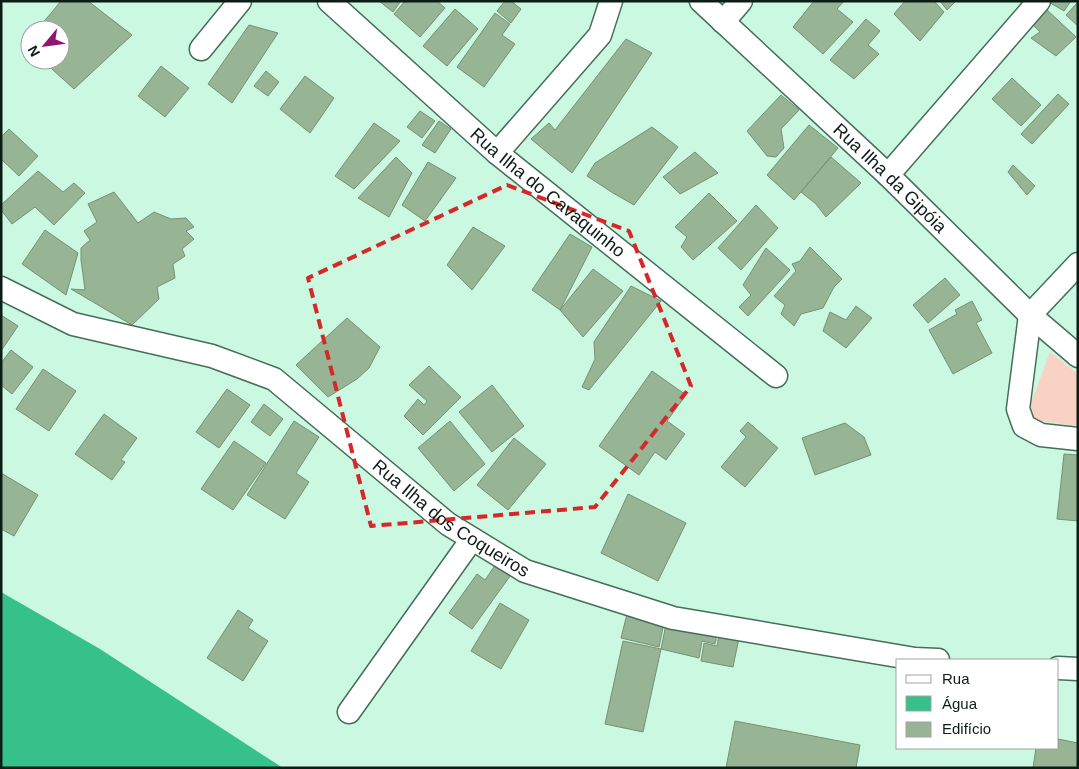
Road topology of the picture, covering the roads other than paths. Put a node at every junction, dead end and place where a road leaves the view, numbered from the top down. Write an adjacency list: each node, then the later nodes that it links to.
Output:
1 (240, 1): 8 (street)
2 (329, 1): 9 (street, Rua Ilha do Cavaquinho)
3 (611, 1): 9 (street)
4 (701, 1): 7 (street, Rua Ilha da Gipóia)
5 (741, 1): 7 (street)
6 (1039, 1): 10 (street)
7 (723, 22): 10 (street, Rua Ilha da Gipóia)
8 (200, 49)
9 (497, 153): 15 (street, Rua Ilha do Cavaquinho)
10 (888, 175): 13 (street, Rua Ilha da Gipóia)
11 (1078, 264): 13 (street)
12 (1, 288): 17 (street, Rua Ilha dos Coqueiros)
13 (1030, 315): 14 (street, Rua Ilha da Gipóia); 16 (street)
14 (1078, 356)
15 (776, 376)
16 (1078, 439)
17 (472, 539): 18 (street, Rua Ilha dos Coqueiros); 21 (street)
18 (927, 659)
19 (1059, 668): 20 (street)
20 (1078, 669)
21 (349, 712)

